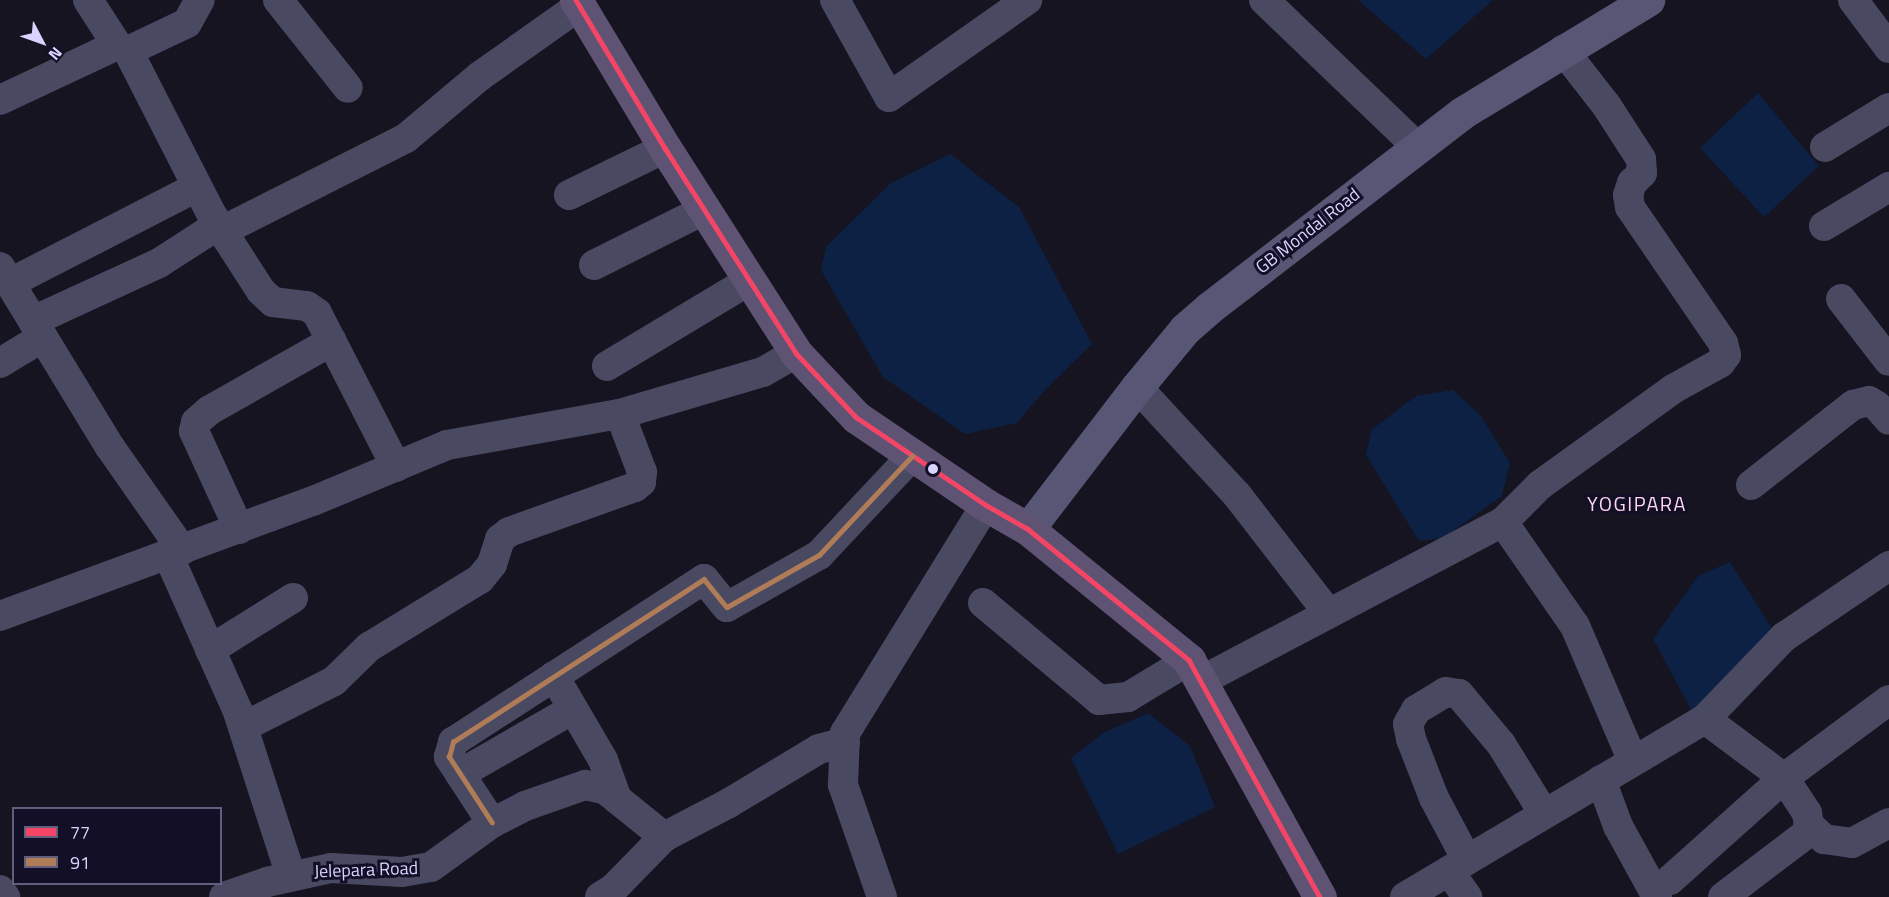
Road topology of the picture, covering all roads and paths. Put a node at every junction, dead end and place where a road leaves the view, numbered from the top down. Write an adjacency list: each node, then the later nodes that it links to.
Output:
1 (88, 0): 10 (street)
2 (200, 0): 10 (street)
3 (278, 0): 13 (street)
4 (835, 0): 5 (street)
5 (1027, 0)
6 (1263, 0): 16 (street)
7 (1648, 0): 12 (street, GB Mondal Road)
8 (1853, 0): 11 (street)
9 (578, 3): 18 (main road); 24 (street)
10 (122, 48): 14 (street); 19 (street)
11 (1889, 48)
12 (1563, 50): 16 (street, GB Mondal Road); 42 (street)
13 (348, 88)
14 (0, 100)
15 (1889, 108): 17 (street)
16 (1416, 146): 35 (street, GB Mondal Road)
17 (1825, 147)
18 (665, 148): 21 (street); 22 (main road)
19 (197, 187): 24 (street); 26 (street)
20 (1889, 188): 23 (street)
21 (569, 195)
22 (704, 210): 25 (street); 27 (main road)
23 (1824, 226)
24 (220, 228): 29 (street); 30 (street)
25 (594, 265)
26 (5, 275): 29 (street)
27 (750, 280): 31 (main road); 34 (street)
28 (1841, 299): 32 (street)
29 (38, 329): 33 (street); 45 (street)
30 (332, 341): 39 (street); 43 (street)
31 (796, 353): 36 (street); 38 (main road)
32 (1889, 361)
33 (0, 363)
34 (607, 366)
35 (1137, 387): 44 (street, GB Mondal Road); 49 (street)
36 (620, 414): 39 (street); 57 (street)
37 (1889, 420): 40 (street)
38 (912, 456): 41 (main road); 53 (street)
39 (396, 467): 43 (street)
40 (1751, 485)
41 (986, 505): 44 (main road); 58 (street)
42 (1503, 522): 49 (street); 59 (street)
43 (239, 529): 45 (street)
44 (1028, 529): 52 (main road)
45 (175, 553): 50 (street); 51 (street)
46 (1889, 566): 56 (street)
47 (293, 598): 51 (street)
48 (983, 603): 52 (street)
49 (1329, 614): 52 (street)
50 (0, 616)
51 (210, 650): 57 (street)
52 (1195, 671): 75 (main road)
53 (554, 676): 55 (street); 60 (street)
54 (1889, 700): 61 (street)
55 (573, 709): 60 (street); 63 (street)
56 (1705, 719): 59 (street); 61 (street)
57 (243, 727): 70 (street)
58 (845, 742): 68 (street); 78 (street)
59 (1634, 761): 62 (street)
60 (460, 774): 65 (street)
61 (1784, 778): 67 (street); 72 (street)
62 (1602, 780): 64 (street); 72 (street)
63 (617, 799): 65 (street, Jelepara Road); 68 (street, Jelepara Road)
64 (1544, 814): 69 (street); 69 (street)
65 (492, 823): 71 (street, Jelepara Road)
66 (1889, 823): 67 (street)
67 (1809, 825): 81 (street)
68 (664, 837): 74 (street)
69 (1458, 865): 79 (street); 80 (street)
70 (305, 882): 71 (street, Jelepara Road); 77 (street, Jelepara Road)
71 (410, 885)
72 (1664, 888)
73 (0, 890): 76 (street)
74 (610, 894)
75 (1318, 896)
76 (5, 897)
77 (224, 897)
78 (882, 897)
79 (1405, 897)
80 (1467, 897)
81 (1724, 897)

